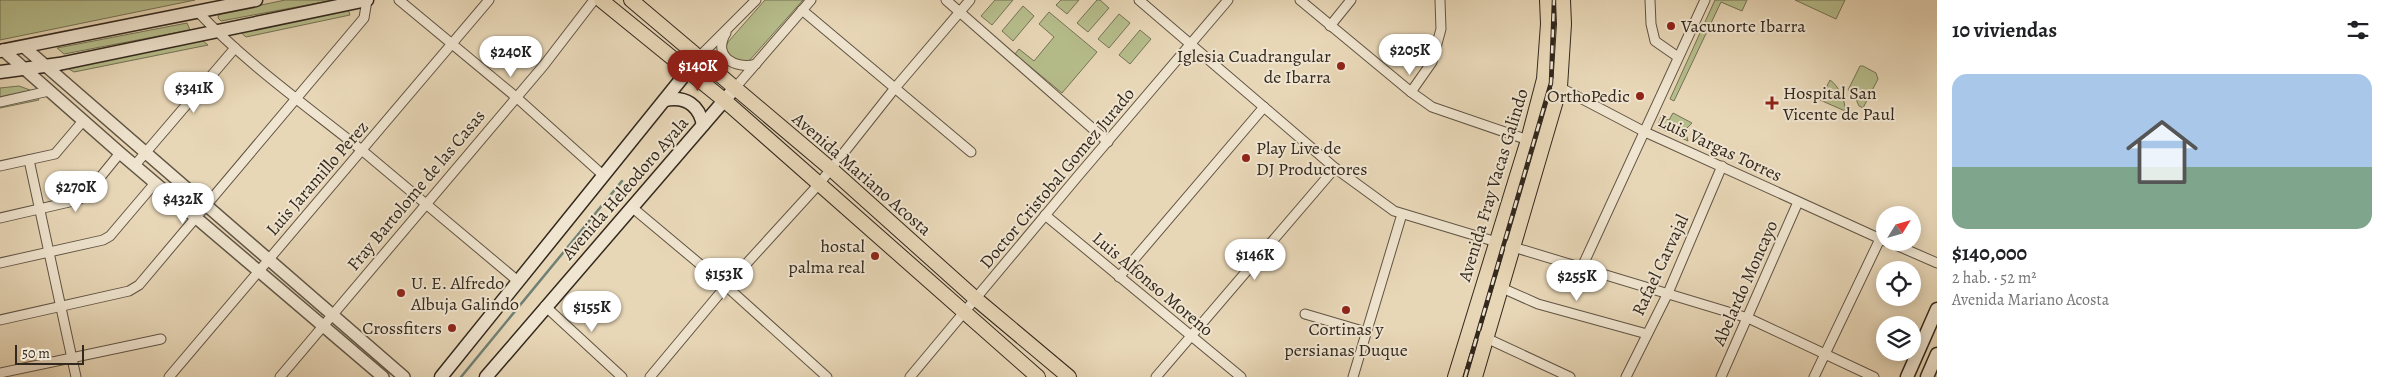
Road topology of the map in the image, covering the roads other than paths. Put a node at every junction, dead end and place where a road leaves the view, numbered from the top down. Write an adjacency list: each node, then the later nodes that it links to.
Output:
1 (256, 0): 22 (main road)
2 (367, 0): 26 (main road); 46 (street)
3 (398, 0): 27 (street)
4 (489, 0): 27 (street, Luis Jaramillo Perez)
5 (594, 0): 45 (street, Fray Bartolome de las Casas)
6 (601, 0): 37 (main road, Avenida Mariano Acosta)
7 (631, 0): 32 (main road, Avenida Mariano Acosta)
8 (756, 0): 25 (street, Avenida Heleodoro Ayala)
9 (810, 0): 21 (street, Avenida Heleodoro Ayala)
10 (946, 0): 23 (street)
11 (970, 0): 23 (street)
12 (1139, 0): 28 (street)
13 (1228, 0): 28 (street, Doctor Cristobal Gomez Jurado)
14 (1300, 0): 24 (street)
15 (1351, 0): 24 (street)
16 (1440, 0): 44 (street)
17 (1547, 0): 39 (main road, Avenida Fray Vacas Galindo)
18 (1563, 0): 40 (main road, Avenida Fray Vacas Galindo)
19 (1650, 0): 33 (street)
20 (1705, 0): 33 (street)
21 (802, 10): 34 (street, Avenida Heleodoro Ayala); 41 (street)
22 (198, 12): 26 (street); 29 (main road)
23 (960, 12): 41 (street); 55 (street)
24 (1330, 26): 44 (street)
25 (728, 29): 32 (street, Avenida Heleodoro Ayala); 34 (street)
26 (215, 31): 30 (street); 35 (main road)
27 (452, 45): 45 (street); 56 (street, Luis Jaramillo Perez)
28 (1190, 46): 50 (street); 55 (street, Doctor Cristobal Gomez Jurado)
29 (24, 47): 31 (main road); 35 (street)
30 (235, 48): 46 (street); 57 (street)
31 (1, 50): 36 (street)
32 (699, 57): 37 (main road, Avenida Heleodoro Ayala); 42 (main road, Avenida Mariano Acosta)
33 (1678, 58): 53 (street)
34 (756, 64): 42 (street, Avenida Heleodoro Ayala)
35 (44, 66): 36 (main road); 57 (street)
36 (23, 68): 38 (main road); 43 (street)
37 (688, 71): 47 (main road, Avenida Heleodoro Ayala); 48 (main road, Avenida Mariano Acosta)
38 (0, 72)
39 (1544, 79): 40 (street, Luis Vargas Torres); 54 (main road, Avenida Fray Vacas Galindo)
40 (1560, 87): 53 (street, Luis Vargas Torres); 80 (main road, Avenida Fray Vacas Galindo)
41 (895, 88): 58 (street); 65 (street)
42 (734, 89): 48 (main road, Avenida Heleodoro Ayala); 65 (main road, Avenida Mariano Acosta)
43 (49, 91): 49 (street); 51 (street)
44 (1411, 92): 54 (street)
45 (516, 97): 66 (street); 70 (street, Fray Bartolome de las Casas)
46 (296, 100): 56 (street); 71 (street)
47 (665, 100): 52 (main road); 66 (main road, Avenida Heleodoro Ayala)
48 (724, 100): 52 (main road, Avenida Heleodoro Ayala); 68 (main road, Avenida Mariano Acosta)
49 (0, 102)
50 (1264, 107): 64 (street); 89 (street)
51 (83, 121): 59 (street); 60 (street)
52 (703, 126): 73 (main road, Avenida Heleodoro Ayala)
53 (1644, 132): 63 (street, Luis Vargas Torres); 87 (street)
54 (1528, 140): 79 (main road, Avenida Fray Vacas Galindo)
55 (1108, 142): 75 (street, Doctor Cristobal Gomez Jurado)
56 (362, 151): 70 (street); 84 (street, Luis Jaramillo Perez)
57 (145, 152): 61 (street); 71 (street)
58 (970, 152)
59 (120, 153): 61 (street); 72 (street)
60 (29, 160): 62 (street); 72 (street)
61 (135, 165): 67 (street)
62 (0, 166)
63 (1722, 166): 69 (street, Luis Vargas Torres); 93 (street, Rafael Carvajal)
64 (1335, 168): 74 (street); 107 (street)
65 (831, 169): 68 (street); 94 (main road, Avenida Mariano Acosta)
66 (604, 176): 90 (main road, Avenida Heleodoro Ayala)
67 (155, 183): 77 (street); 83 (street)
68 (819, 184): 91 (street); 98 (main road, Avenida Mariano Acosta)
69 (1798, 202): 78 (street, Luis Vargas Torres); 101 (street, Abelardo Moncayo)
70 (425, 203): 90 (street); 100 (street, Fray Bartolome de las Casas)
71 (206, 205): 77 (street); 84 (street)
72 (39, 209): 76 (street); 83 (street)
73 (634, 209): 91 (street); 95 (main road, Avenida Heleodoro Ayala)
74 (1402, 214): 79 (street); 105 (street)
75 (1045, 215): 89 (street, Luis Alfonso Moreno); 94 (street, Doctor Cristobal Gomez Jurado)
76 (0, 218)
77 (196, 218): 88 (street); 96 (street)
78 (1876, 237)
79 (1496, 242): 80 (street); 104 (main road, Avenida Fray Vacas Galindo)
80 (1514, 248): 87 (street); 92 (main road, Avenida Fray Vacas Galindo)
81 (1880, 251): 110 (street)
82 (1909, 251): 86 (street, Luis Vargas Torres)
83 (49, 253): 85 (street); 96 (street)
84 (269, 259): 88 (street, Luis Jaramillo Perez); 100 (street)
85 (0, 263)
86 (1937, 263)
87 (1582, 268): 93 (street)
88 (259, 271): 103 (street); 116 (street, Luis Jaramillo Perez)
89 (1119, 277): 107 (street, Luis Alfonso Moreno)
90 (519, 282): 120 (main road, Avenida Heleodoro Ayala)
91 (726, 286): 123 (street); 124 (street)
92 (1502, 288): 106 (street); 108 (main road, Avenida Fray Vacas Galindo)
93 (1668, 293): 101 (street); 106 (street, Rafael Carvajal)
94 (976, 299): 98 (street, Doctor Cristobal Gomez Jurado); 127 (main road, Avenida Mariano Acosta)
95 (545, 306): 121 (main road, Avenida Heleodoro Ayala); 122 (street)
96 (60, 308): 102 (street); 112 (street)
97 (1937, 309): 138 (main road)
98 (964, 314): 125 (street, Doctor Cristobal Gomez Jurado); 126 (main road, Avenida Mariano Acosta)
99 (1305, 314): 105 (street)
100 (332, 316): 103 (street, Fray Bartolome de las Casas); 119 (street)
101 (1748, 318): 110 (street); 135 (street, Abelardo Moncayo)
102 (0, 320)
103 (323, 328): 117 (street, Fray Bartolome de las Casas); 118 (street)
104 (1469, 330): 108 (street); 131 (main road, Avenida Fray Vacas Galindo)
105 (1366, 332): 130 (street)
106 (1647, 334): 134 (street, Rafael Carvajal)
107 (1191, 338): 128 (street); 129 (street, Luis Alfonso Moreno)
108 (1487, 338): 132 (main road, Avenida Fray Vacas Galindo); 133 (street)
109 (162, 339): 112 (street)
110 (1825, 354): 136 (street); 137 (street)
111 (1937, 354): 139 (main road)
112 (71, 359): 114 (street); 115 (street)
113 (0, 373): 114 (street)
114 (14, 373)
115 (76, 377)
116 (170, 377)
117 (280, 377)
118 (384, 377)
119 (404, 377)
120 (441, 377)
121 (486, 377)
122 (622, 377)
123 (650, 377)
124 (827, 377)
125 (910, 377)
126 (1038, 377)
127 (1068, 377)
128 (1156, 377)
129 (1240, 377)
130 (1353, 377)
131 (1455, 377)
132 (1475, 377)
133 (1570, 377)
134 (1626, 377)
135 (1722, 377)
136 (1814, 377)
137 (1874, 377)
138 (1907, 377)
139 (1927, 377)

